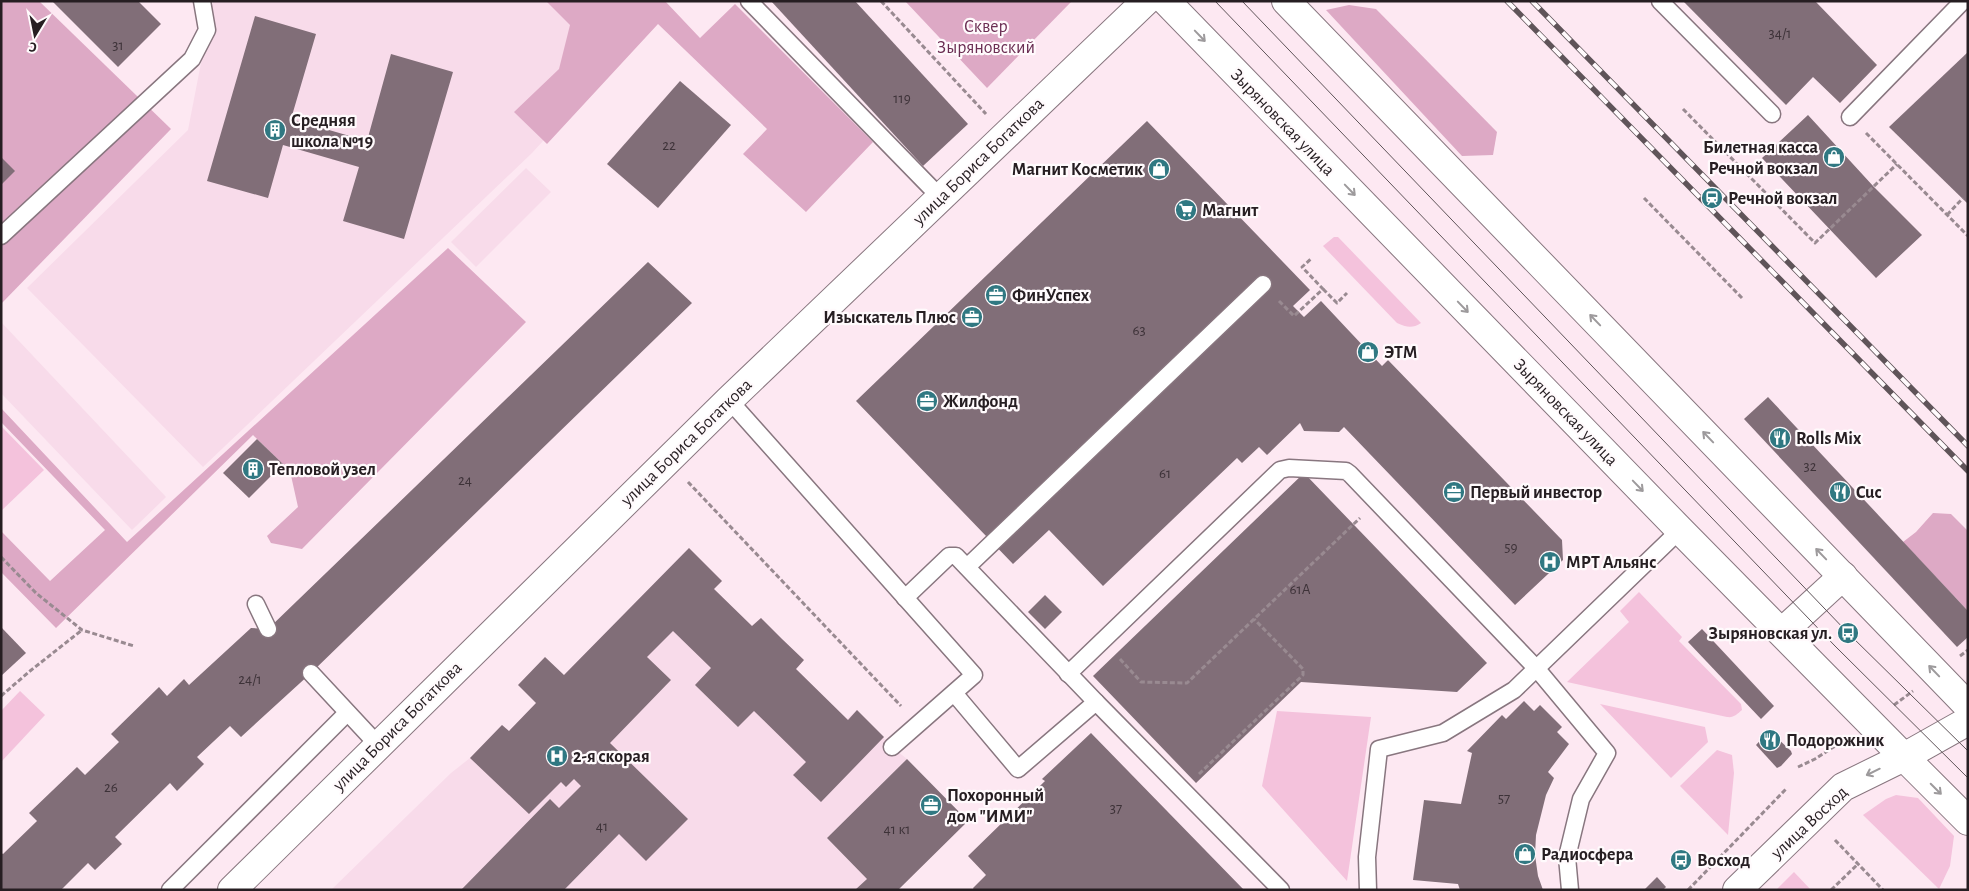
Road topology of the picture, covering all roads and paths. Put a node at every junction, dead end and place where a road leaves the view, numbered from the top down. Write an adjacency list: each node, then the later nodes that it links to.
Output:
1 (202, 1): 18 (lane)
2 (749, 1): 14 (lane)
3 (881, 1): 12 (path)
4 (1146, 1): 12 (main road, улица Бориса Богаткова)
5 (1166, 1): 29 (main road, Зыряновская улица, one-way to 29)
6 (1286, 1): 32 (main road, one-way to 6)
7 (1660, 1): 10 (lane)
8 (1964, 1): 11 (lane)
9 (1683, 109): 13 (path)
10 (1772, 114)
11 (1850, 117): 13 (path)
12 (1006, 134): 14 (main road, улица Бориса Богаткова)
13 (1897, 164): 17 (path)
14 (940, 197): 26 (main road, улица Бориса Богаткова)
15 (1644, 198): 24 (path)
16 (1963, 198): 17 (path)
17 (1947, 215): 19 (path)
18 (1, 236)
19 (1968, 236)
20 (1312, 258): 22 (path)
21 (1263, 284): 31 (lane)
22 (1323, 289): 23 (path); 25 (path)
23 (1347, 293)
24 (1742, 298)
25 (1299, 312)
26 (729, 400): 33 (lane); 53 (main road, улица Бориса Богаткова)
27 (682, 489): 52 (path)
28 (1353, 524): 35 (path)
29 (1680, 530): 38 (main road, Зыряновская улица); 43 (lane)
30 (1, 557): 37 (path)
31 (967, 567): 33 (lane); 45 (lane)
32 (1843, 576): 38 (main road); 49 (main road, one-way to 32)
33 (905, 598): 46 (lane)
34 (256, 604): 36 (lane)
35 (1254, 619): 41 (path); 56 (path)
36 (268, 628)
37 (82, 630): 39 (path); 47 (path)
38 (1782, 632): 55 (main road, Зыряновская улица)
39 (134, 646)
40 (1968, 650): 42 (path)
41 (1115, 654)
42 (1968, 655)
43 (1537, 668): 45 (lane); 64 (lane); 65 (lane)
44 (311, 673): 50 (lane)
45 (1068, 674): 48 (lane)
46 (954, 693): 48 (lane); 52 (lane)
47 (1, 696)
48 (1096, 702): 63 (lane)
49 (1968, 706)
50 (347, 713): 53 (lane); 61 (lane)
51 (1968, 721): 55 (main road, улица Восход)
52 (918, 724): 54 (lane)
53 (378, 745): 62 (main road, улица Бориса Богаткова)
54 (892, 747)
55 (1904, 757): 58 (main road, Зыряновская улица, one-way to 58); 67 (main road, улица Восход, one-way to 67)
56 (1193, 780)
57 (1786, 789): 66 (path)
58 (1968, 821)
59 (1835, 840): 60 (path)
60 (1858, 864): 68 (path); 69 (path)
61 (170, 890)
62 (232, 890)
63 (1281, 890)
64 (1368, 890)
65 (1570, 890)
66 (1688, 890)
67 (1737, 890)
68 (1831, 890)
69 (1883, 890)

